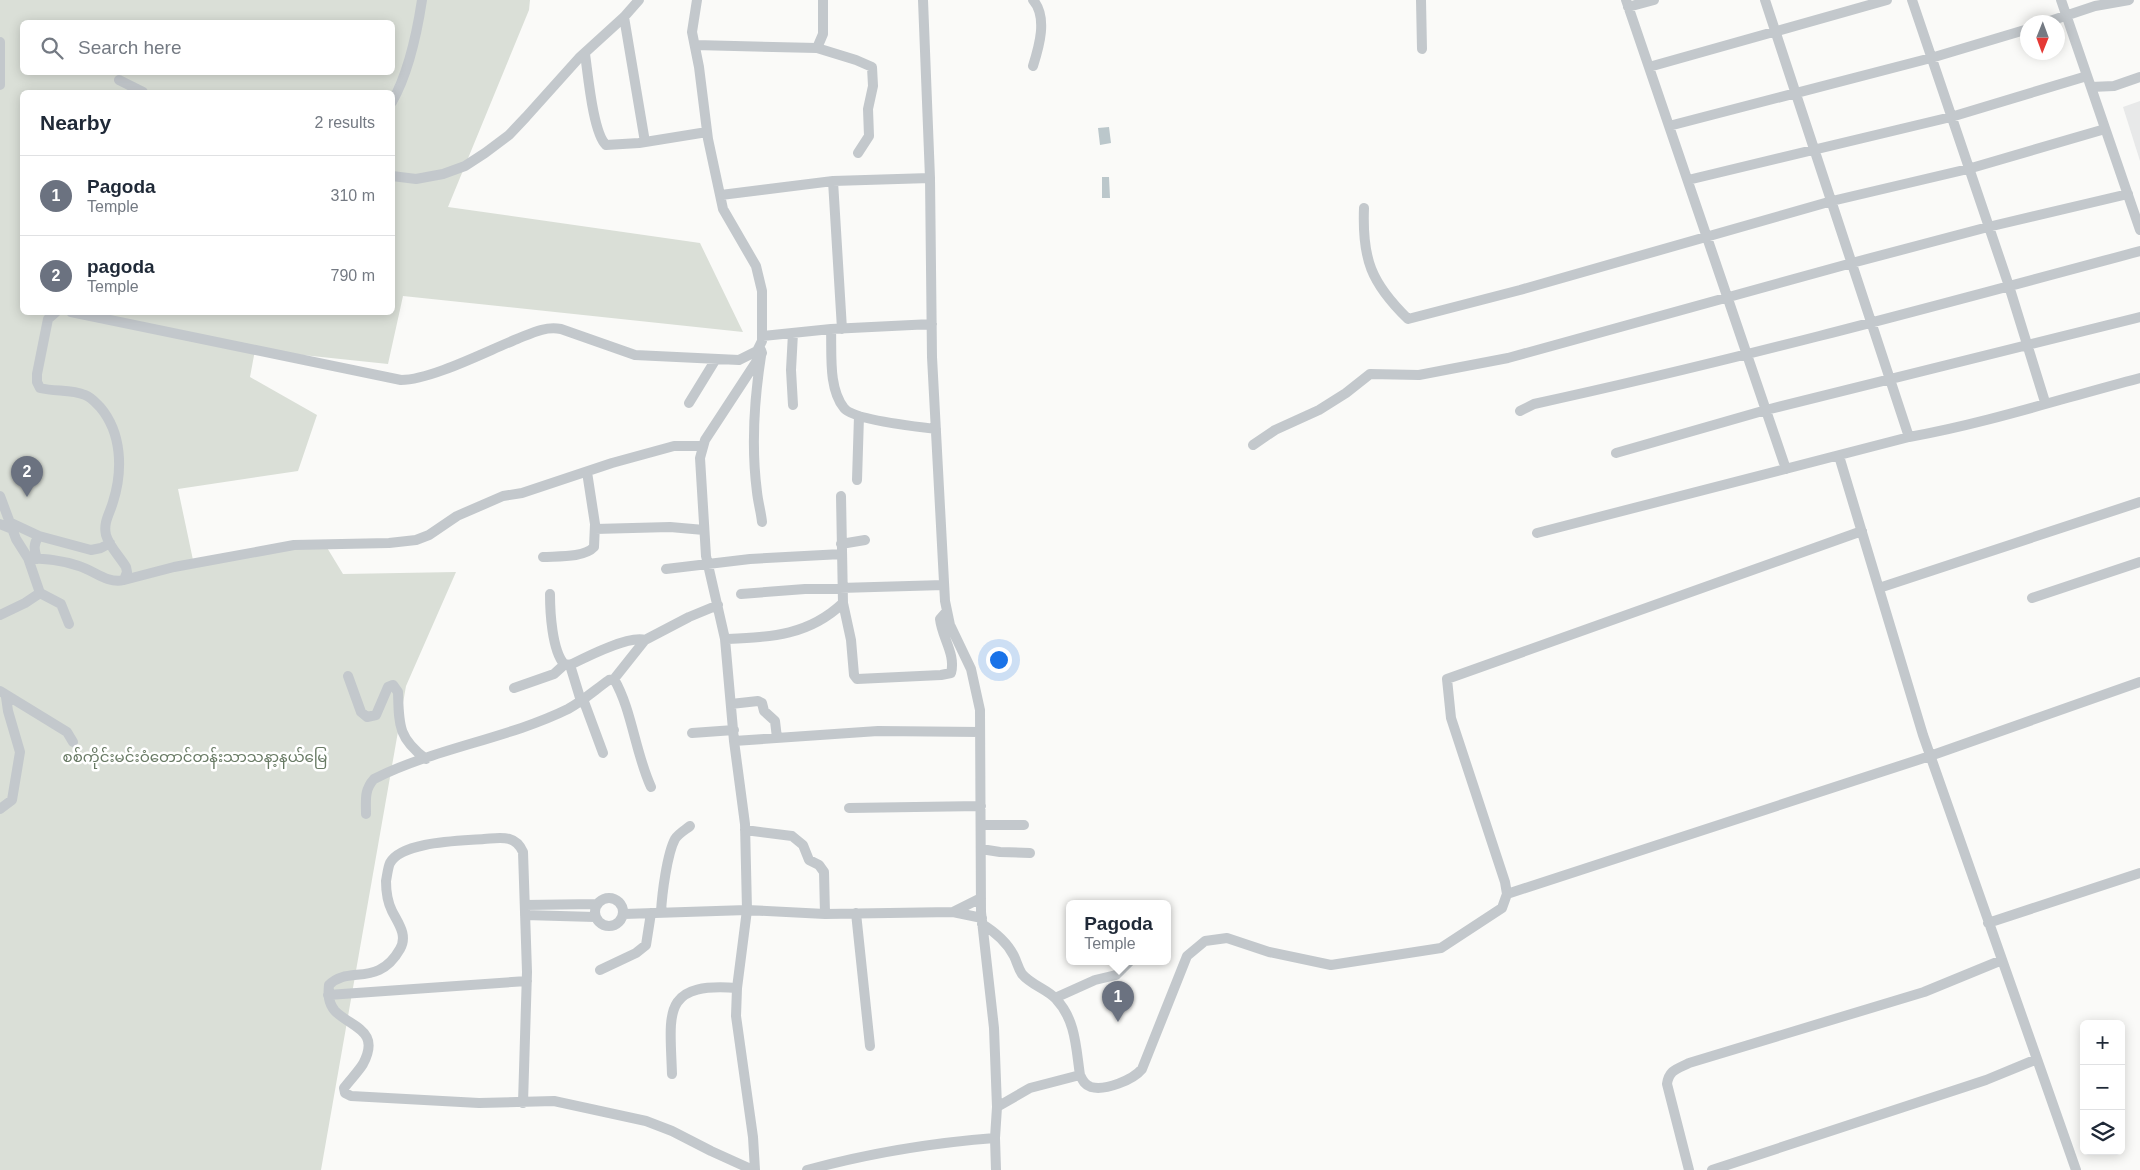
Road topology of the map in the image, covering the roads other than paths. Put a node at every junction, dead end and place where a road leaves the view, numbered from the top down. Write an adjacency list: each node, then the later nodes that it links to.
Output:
1 (422, 0): 34 (street)
2 (697, 0): 20 (street)
3 (823, 0): 21 (street)
4 (923, 0): 44 (street)
5 (1033, 0): 25 (street)
6 (1421, 0): 22 (street)
7 (1654, 0): 14 (street)
8 (1765, 0): 18 (street)
9 (1887, 0): 18 (street)
10 (1912, 0): 24 (street)
11 (2061, 0): 16 (street)
12 (2128, 0): 16 (street)
13 (633, 2): 15 (street)
14 (1627, 4): 26 (street)
15 (624, 17): 23 (street); 39 (street)
16 (2066, 17): 27 (street)
17 (2020, 31): 24 (street)
18 (1776, 32): 26 (street); 33 (street)
19 (0, 42): 30 (street)
20 (695, 45): 21 (street); 38 (street)
21 (817, 48): 41 (street)
22 (1422, 48)
23 (585, 54): 39 (street); 43 (street)
24 (1931, 58): 33 (street); 35 (street)
25 (1034, 66)
26 (1649, 67): 36 (street)
27 (2087, 76): 31 (street); 35 (street)
28 (2140, 77): 31 (street)
29 (119, 80): 32 (street)
30 (0, 85)
31 (2091, 87): 37 (street)
32 (139, 90)
33 (1796, 93): 36 (street); 40 (street)
34 (395, 95)
35 (1951, 117): 40 (street); 42 (street)
36 (1669, 126): 45 (street)
37 (2105, 130): 42 (street); 47 (street)
38 (707, 132): 39 (street); 48 (street)
39 (645, 142)
40 (1814, 148): 45 (street); 49 (street)
41 (858, 153)
42 (1968, 169): 49 (street); 51 (street)
43 (395, 176)
44 (930, 178): 46 (street); 62 (street)
45 (1688, 180): 53 (street)
46 (833, 181): 48 (street); 63 (street)
47 (2128, 194): 51 (street); 52 (street)
48 (720, 195): 65 (street)
49 (1832, 201): 53 (street); 55 (street)
50 (1364, 208): 53 (street)
51 (1988, 227): 55 (street); 56 (street)
52 (2140, 230)
53 (1707, 237): 57 (street)
54 (2140, 251): 56 (street)
55 (1852, 262): 57 (street); 61 (street)
56 (2009, 286): 61 (street); 66 (street)
57 (1727, 296): 67 (street); 79 (street)
58 (53, 315): 97 (street)
59 (86, 315): 68 (street)
60 (2140, 316): 66 (street)
61 (1872, 322): 67 (street); 70 (street)
62 (932, 324): 63 (street); 77 (street)
63 (836, 329): 64 (street); 76 (street)
64 (793, 333): 65 (street); 73 (street)
65 (762, 345): 68 (street); 80 (street); 89 (street)
66 (2027, 346): 70 (street); 71 (street)
67 (1747, 354): 74 (street); 75 (street)
68 (716, 359): 72 (street)
69 (2140, 378): 71 (street)
70 (1890, 379): 74 (street); 78 (street)
71 (2045, 402): 78 (street)
72 (689, 403)
73 (793, 405)
74 (1766, 410): 81 (street); 83 (street)
75 (1520, 411)
76 (859, 416): 77 (street); 85 (street)
77 (936, 429): 105 (street)
78 (1909, 437): 82 (street)
79 (1253, 445)
80 (702, 446): 84 (street); 92 (street)
81 (1616, 453)
82 (1839, 456): 83 (street); 93 (street)
83 (1786, 469): 94 (street)
84 (587, 472): 91 (street); 104 (street)
85 (857, 480)
86 (0, 496): 90 (street)
87 (841, 496): 98 (street)
88 (2140, 502): 107 (street)
89 (762, 522)
90 (7, 525): 95 (street); 100 (street)
91 (595, 529): 92 (street); 99 (street)
92 (704, 530): 102 (street)
93 (1862, 531): 107 (street); 148 (street)
94 (1537, 533)
95 (39, 536): 97 (street); 100 (street)
96 (865, 540): 98 (street)
97 (110, 543): 104 (street)
98 (842, 549): 102 (street); 106 (street)
99 (543, 557)
100 (33, 559): 104 (street); 108 (street)
101 (2140, 562): 111 (street)
102 (708, 563): 103 (street); 113 (street)
103 (666, 569)
104 (124, 580)
105 (944, 585): 106 (street); 114 (street)
106 (842, 587): 110 (street); 112 (street)
107 (1879, 588): 134 (street)
108 (40, 593): 115 (street); 116 (street)
109 (550, 594): 119 (street)
110 (741, 594)
111 (2032, 598)
112 (843, 603): 114 (street); 117 (street)
113 (718, 606): 117 (street); 118 (street)
114 (947, 610): 128 (street)
115 (0, 615)
116 (69, 624)
117 (725, 639): 126 (street)
118 (645, 640): 119 (street); 121 (street)
119 (568, 665): 123 (street); 125 (street)
120 (348, 676): 135 (street)
121 (614, 679): 125 (street); 136 (street)
122 (2140, 682): 134 (street)
123 (514, 688)
124 (3, 694): 132 (street); 139 (street)
125 (582, 700): 133 (street); 135 (street)
126 (731, 704): 127 (street); 130 (street)
127 (734, 730): 129 (street); 131 (street)
128 (980, 732): 130 (street); 137 (street)
129 (692, 733)
130 (777, 738): 131 (street)
131 (734, 741): 144 (street)
132 (73, 742)
133 (603, 753)
134 (1930, 756): 148 (street); 160 (street)
135 (426, 759): 140 (street)
136 (651, 787)
137 (981, 806): 138 (street); 141 (street)
138 (849, 808)
139 (0, 810)
140 (366, 814)
141 (981, 825): 143 (street); 145 (street)
142 (690, 826): 153 (street)
143 (1024, 826)
144 (745, 830): 152 (street); 157 (street)
145 (981, 849): 146 (street); 149 (street)
146 (1030, 853)
147 (2140, 873): 160 (street)
148 (1507, 894): 171 (street)
149 (981, 898): 154 (street); 159 (street)
150 (597, 904): 151 (street); 156 (street); 158 (street)
151 (525, 910): 158 (street); 164 (street); 166 (street)
152 (747, 910): 153 (street); 157 (street); 165 (street)
153 (656, 912): 156 (street); 163 (street)
154 (953, 912): 155 (street); 159 (street)
155 (856, 913): 157 (street); 168 (street)
156 (624, 914): 158 (street)
157 (824, 914)
158 (596, 917)
159 (982, 921): 167 (street); 173 (street)
160 (1988, 922): 161 (street)
161 (2002, 960): 169 (street); 178 (street)
162 (1126, 965): 167 (street)
163 (600, 970)
164 (527, 981): 166 (street); 172 (street)
165 (737, 988): 170 (street); 175 (street)
166 (328, 995): 172 (street)
167 (1055, 998): 171 (street)
168 (870, 1046)
169 (2037, 1059): 179 (street); 180 (street)
170 (672, 1074)
171 (1080, 1076): 173 (street)
172 (523, 1103): 175 (street)
173 (997, 1107): 174 (street)
174 (995, 1138): 176 (street); 177 (street)
175 (749, 1169)
176 (807, 1170)
177 (996, 1170)
178 (1689, 1170)
179 (1712, 1170)
180 (2076, 1170)

